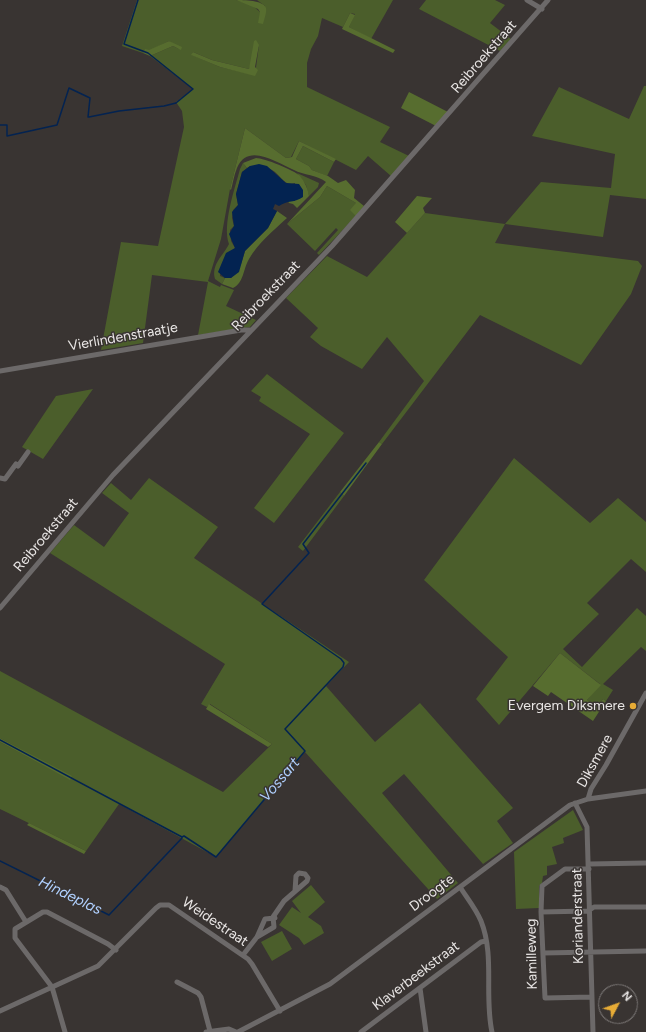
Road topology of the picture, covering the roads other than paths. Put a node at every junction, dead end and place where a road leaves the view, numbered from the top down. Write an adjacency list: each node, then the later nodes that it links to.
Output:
1 (528, 0): 3 (street)
2 (548, 0): 3 (street, Reibroekstraat)
3 (542, 9): 4 (street, Reibroekstraat)
4 (251, 330): 5 (street, Vierlindenstraatje); 8 (street, Reibroekstraat)
5 (0, 371)
6 (28, 452): 7 (street)
7 (0, 478)
8 (0, 608)
9 (646, 693): 11 (street, Diksmere)
10 (646, 792): 11 (street, Droogte)
11 (588, 799): 12 (street, Droogte)
12 (575, 803): 14 (street, Korianderstraat); 16 (street, Droogte)
13 (646, 863): 14 (street)
14 (589, 866): 19 (street, Korianderstraat); 20 (street)
15 (0, 887): 22 (street)
16 (460, 887): 24 (street); 35 (street, Droogte)
17 (295, 891): 21 (street)
18 (646, 907): 19 (street, Kamilleweg)
19 (591, 909): 20 (street, Kamilleweg); 27 (street, Korianderstraat)
20 (541, 912): 28 (street, Kamilleweg)
21 (272, 919): 23 (street); 23 (street)
22 (26, 922): 25 (street); 31 (street)
23 (257, 937): 29 (street)
24 (486, 941): 32 (street, Klaverbeekstraat); 42 (street)
25 (116, 950): 29 (street, Weidestraat); 31 (street, Weidestraat)
26 (645, 951): 27 (street)
27 (590, 952): 28 (street); 33 (street, Korianderstraat)
28 (543, 953): 33 (street, Kamilleweg)
29 (243, 955): 35 (street, Weidestraat)
30 (177, 982): 38 (street)
31 (52, 987): 34 (street, Weidestraat); 37 (street)
32 (420, 988): 40 (street, Klaverbeekstraat); 41 (street)
33 (592, 997): 43 (street, Korianderstraat)
34 (0, 1011)
35 (280, 1011): 36 (street, Droogte)
36 (245, 1030): 39 (street, Droogte)
37 (65, 1032)
38 (208, 1032): 39 (street, Droogte)
39 (237, 1032)
40 (361, 1032)
41 (426, 1032)
42 (492, 1032)
43 (593, 1032)

